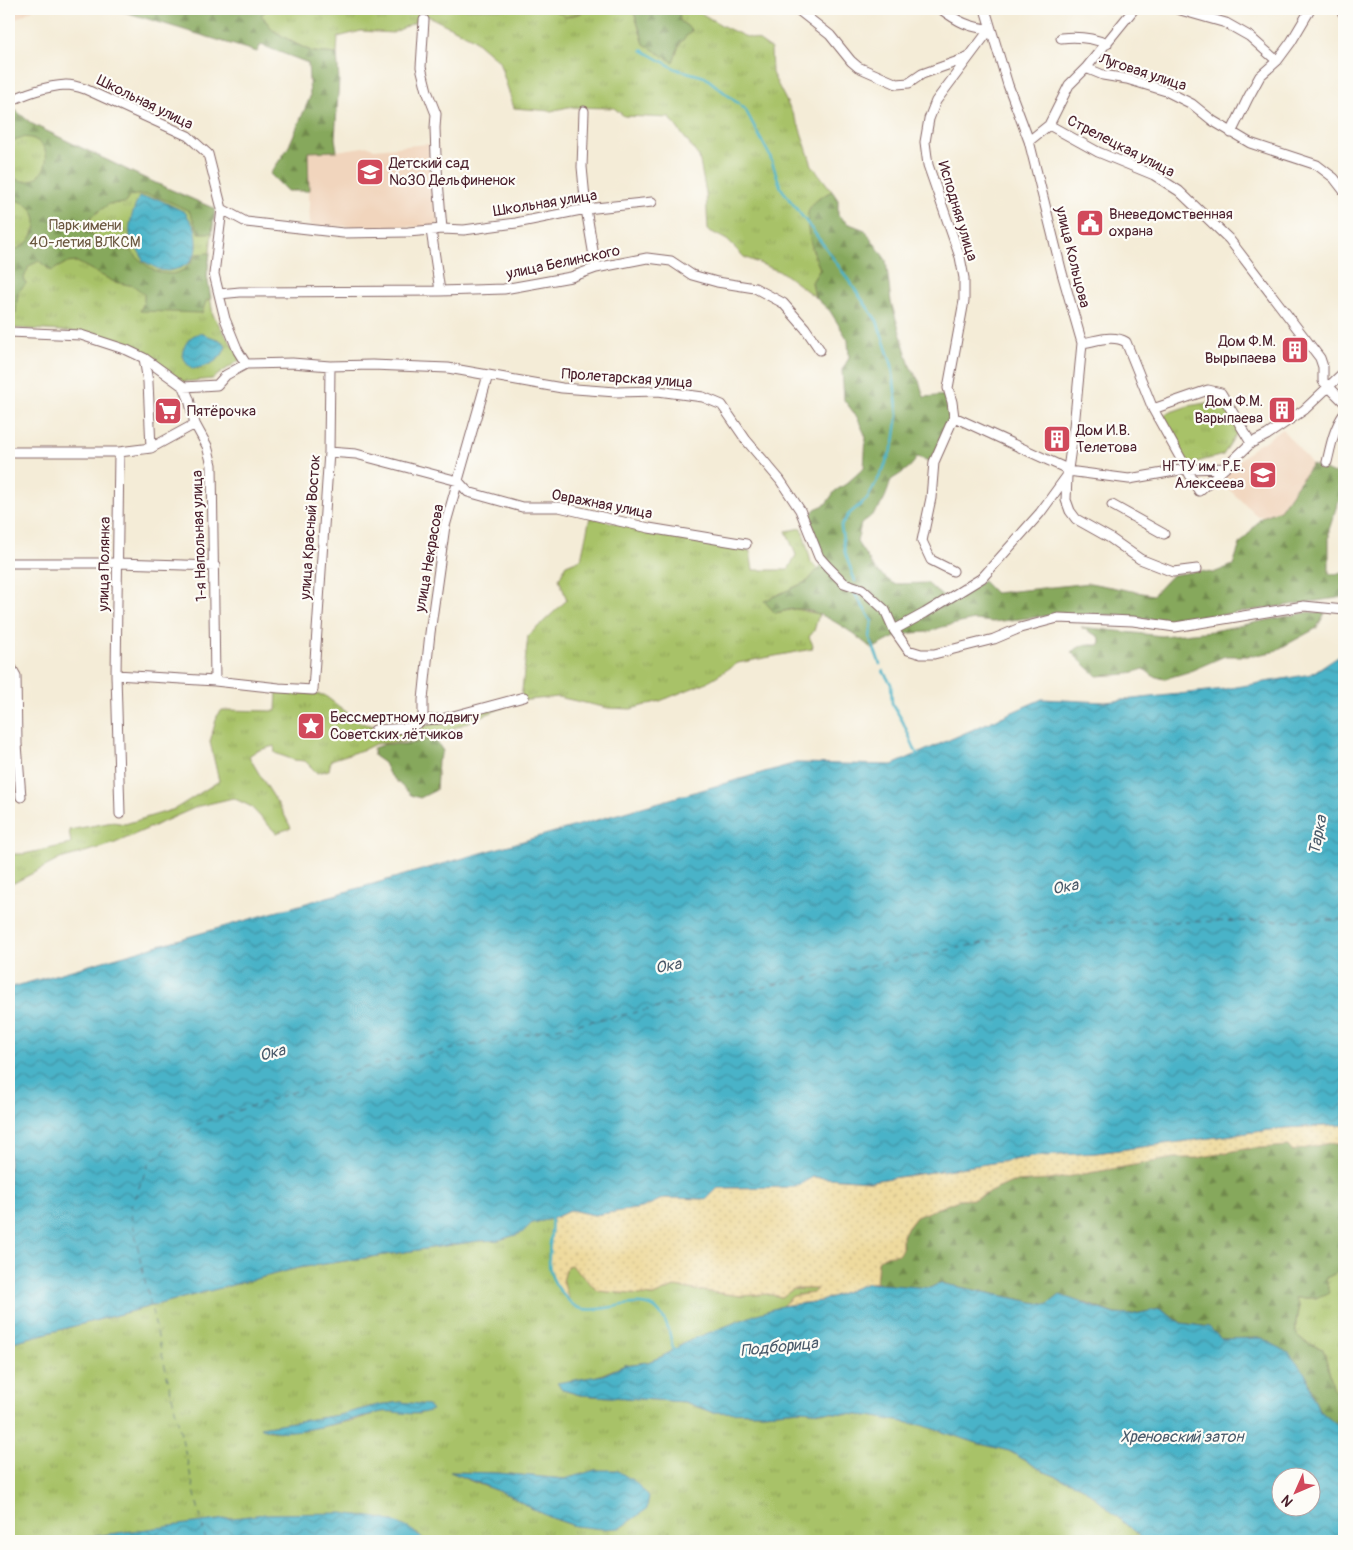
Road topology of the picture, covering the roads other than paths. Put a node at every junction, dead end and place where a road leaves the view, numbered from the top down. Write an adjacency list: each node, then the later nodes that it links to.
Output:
1 (797, 9): 11 (street)
2 (942, 9): 8 (street)
3 (985, 9): 8 (street, улица Кольцова)
4 (1134, 9): 10 (street)
5 (1176, 9): 12 (street)
6 (1310, 10): 12 (street)
7 (424, 20): 23 (street)
8 (990, 29): 11 (street, Исподняя улица); 18 (street, улица Кольцова)
9 (1061, 38): 10 (street)
10 (1107, 44): 13 (street)
11 (967, 58): 41 (street, Исподняя улица)
12 (1277, 60): 17 (street)
13 (1086, 68): 16 (street); 17 (street, Луговая улица)
14 (9, 102): 21 (street, Школьная улица)
15 (584, 111): 22 (street)
16 (1049, 125): 18 (street); 37 (street, Стрелецкая улица)
17 (1231, 133): 19 (street, Луговая улица)
18 (1029, 141): 29 (street, улица Кольцова)
19 (1344, 191)
20 (652, 202): 22 (street, Школьная улица)
21 (222, 209): 24 (street, Школьная улица); 27 (street)
22 (586, 209): 23 (street, Школьная улица); 25 (street)
23 (442, 229): 24 (street, Школьная улица)
24 (431, 230): 26 (street)
25 (596, 268): 26 (street, улица Белинского); 30 (street, улица Белинского)
26 (440, 291): 27 (street, улица Белинского)
27 (219, 294): 32 (street)
28 (9, 332): 31 (street)
29 (1082, 343): 39 (street); 51 (street, улица Кольцова)
30 (820, 350)
31 (144, 358): 36 (street); 44 (street)
32 (246, 364): 33 (street, Пролетарская улица); 36 (street)
33 (330, 366): 35 (street, Пролетарская улица); 47 (street, улица Красный Восток)
34 (1344, 372): 37 (street)
35 (488, 375): 52 (street, улица Некрасова); 62 (street, Пролетарская улица)
36 (184, 387): 42 (street, 1-я Напольная улица)
37 (1328, 388): 38 (street); 43 (street)
38 (1344, 402)
39 (1153, 409): 43 (street); 50 (street)
40 (1344, 414): 48 (street)
41 (954, 417): 51 (street); 60 (street)
42 (195, 424): 44 (street); 58 (street, 1-я Напольная улица)
43 (1251, 443): 49 (street)
44 (151, 448): 46 (street)
45 (9, 452): 46 (street)
46 (120, 452): 57 (street, улица Полянка)
47 (329, 452): 52 (street, Овражная улица); 65 (street, улица Красный Восток)
48 (1327, 462)
49 (1225, 468): 50 (street); 50 (street)
50 (1186, 469): 51 (street)
51 (1067, 474): 59 (street, улица Кольцова); 62 (street, улица Кольцова)
52 (458, 481): 55 (street, Овражная улица); 67 (street, улица Некрасова)
53 (1112, 505): 54 (street)
54 (1164, 534)
55 (746, 544)
56 (9, 563): 57 (street)
57 (118, 563): 58 (street); 64 (street, улица Полянка)
58 (215, 566): 65 (street, 1-я Напольная улица)
59 (1197, 569)
60 (953, 570)
61 (1344, 610): 62 (street, Пролетарская улица)
62 (894, 630)
63 (9, 667): 69 (street)
64 (116, 675): 65 (street); 72 (street, улица Полянка)
65 (216, 680)
66 (524, 697): 67 (street)
67 (423, 720): 68 (street)
68 (374, 730)
69 (17, 744): 70 (street); 71 (street)
70 (9, 765)
71 (21, 796)
72 (120, 814)

